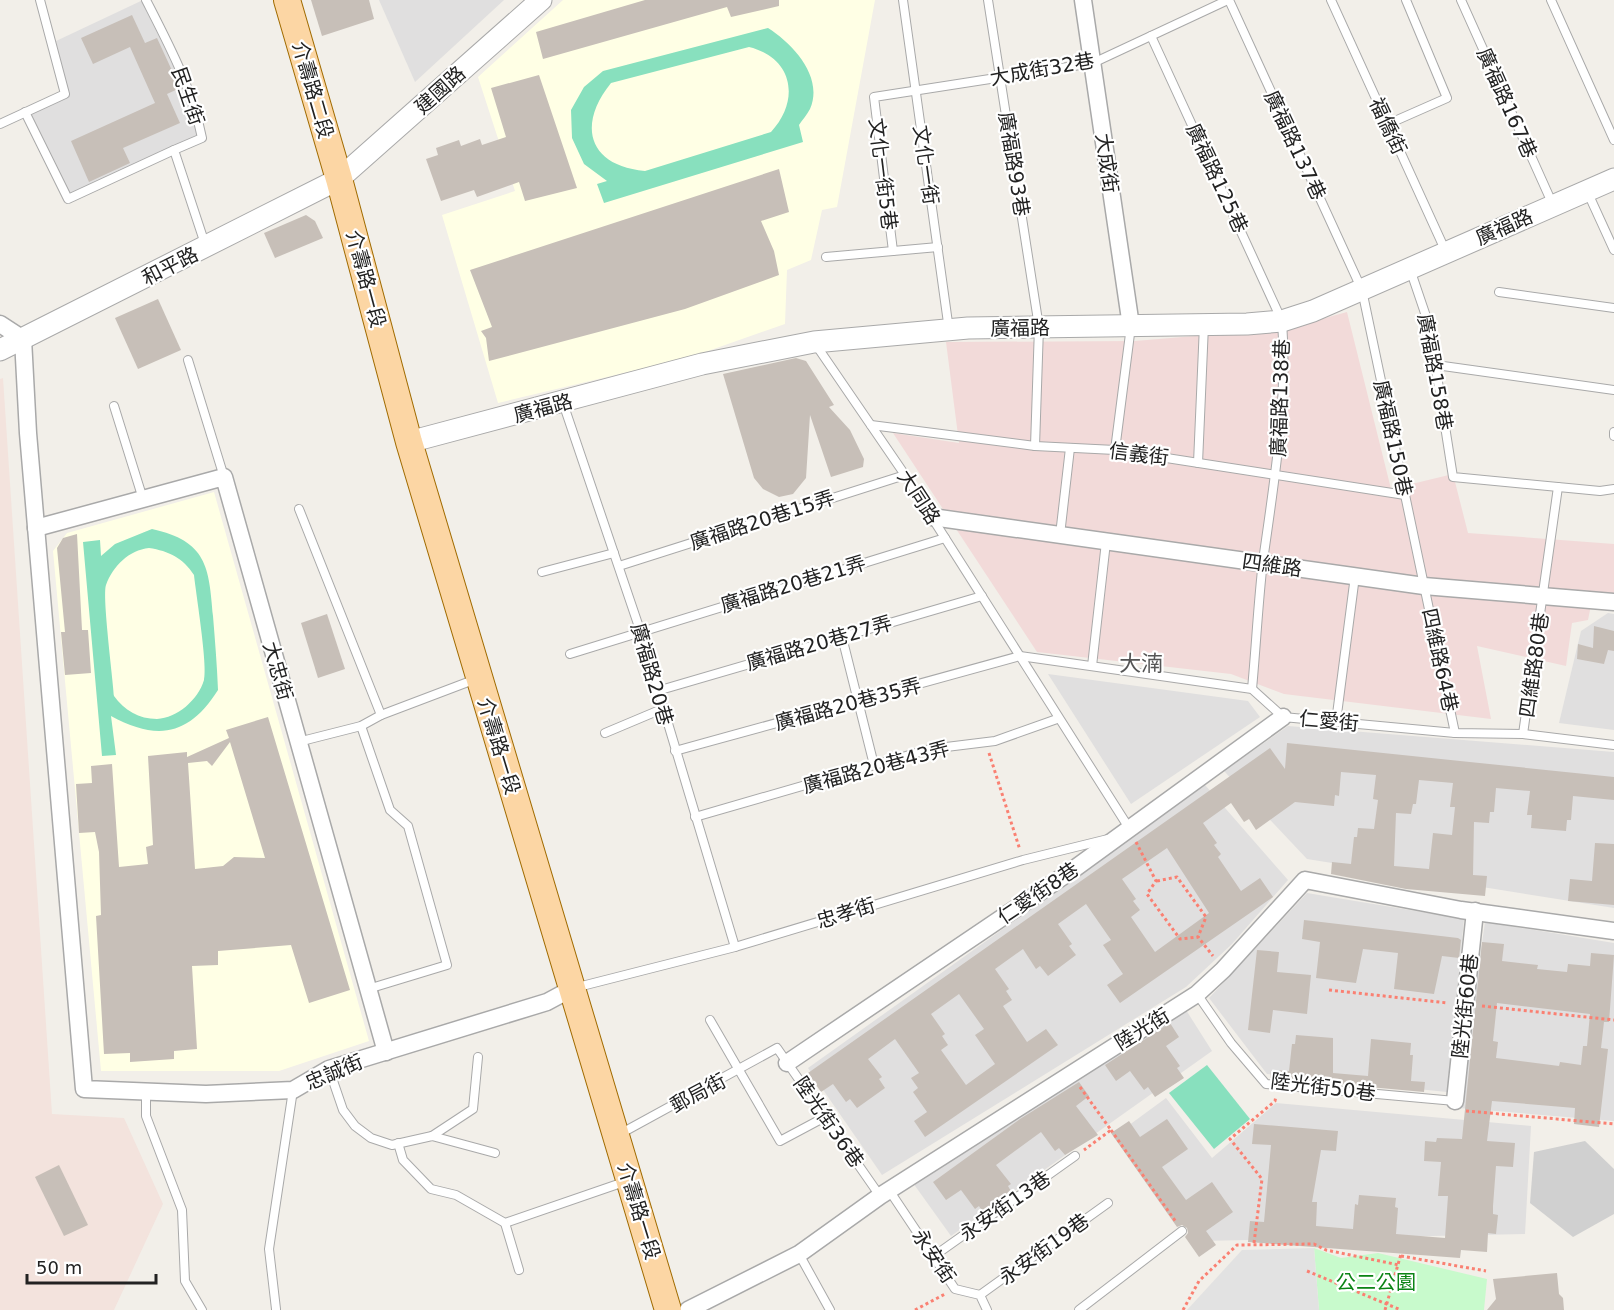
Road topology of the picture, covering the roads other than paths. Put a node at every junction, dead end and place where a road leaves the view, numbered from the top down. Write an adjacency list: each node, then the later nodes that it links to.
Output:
1 (40, 0): 18 (lane)
2 (146, 0): 22 (lane, 民生街)
3 (287, 0): 23 (main road, 介壽路二段)
4 (541, 0): 23 (street, 建國路)
5 (903, 0): 16 (lane, 文化一街)
6 (988, 0): 15 (lane, 廣福路93巷)
7 (1083, 0): 14 (street, 大成街)
8 (1228, 0): 13 (lane, 大成街32巷); 34 (lane, 廣福路137巷)
9 (1331, 0): 20 (lane, 福僑街)
10 (1406, 0): 20 (lane)
11 (1461, 0): 26 (lane, 廣福路167巷)
12 (1551, 0): 21 (lane)
13 (1151, 36): 14 (lane, 大成街32巷); 37 (lane, 廣福路125巷)
14 (1092, 63): 15 (lane, 大成街32巷); 40 (street, 大成街)
15 (1000, 77): 16 (lane, 大成街32巷); 41 (lane, 廣福路93巷)
16 (916, 90): 17 (lane, 大成街32巷); 28 (lane, 文化一街)
17 (874, 97): 30 (lane, 文化一街5巷)
18 (25, 112): 19 (lane); 22 (lane)
19 (0, 124)
20 (1388, 124): 31 (lane, 福僑街)
21 (1614, 140)
22 (174, 150): 27 (lane, 民生街)
23 (339, 179): 27 (street, 和平路); 52 (main road, 介壽路一段)
24 (1614, 179): 25 (street, 廣福路)
25 (1587, 190): 26 (street, 廣福路); 29 (lane)
26 (1553, 206): 31 (street, 廣福路)
27 (206, 247): 43 (street, 和平路)
28 (938, 247): 30 (lane, 文化一街5巷); 42 (lane, 文化一街)
29 (1614, 250)
30 (893, 251): 32 (lane, 文化一街5巷)
31 (1446, 253): 33 (street, 廣福路)
32 (826, 257)
33 (1410, 268): 34 (street, 廣福路); 47 (lane, 廣福路158巷)
34 (1362, 290): 37 (street, 廣福路); 62 (lane, 廣福路150巷)
35 (1499, 292): 36 (lane)
36 (1614, 308)
37 (1282, 321): 39 (street, 廣福路); 58 (lane, 廣福路138巷)
38 (0, 324): 43 (street)
39 (1204, 325): 40 (street, 廣福路); 56 (lane)
40 (1131, 326): 41 (street, 廣福路); 55 (lane)
41 (1040, 327): 42 (street, 廣福路); 53 (lane, 廣福路93巷)
42 (949, 330): 44 (street, 廣福路)
43 (23, 339): 45 (street, 和平路); 66 (street)
44 (814, 342): 49 (street, 廣福路); 51 (lane, 大同路)
45 (0, 350)
46 (188, 360): 59 (lane)
47 (1436, 364): 48 (lane); 60 (lane, 廣福路158巷)
48 (1614, 390)
49 (563, 403): 52 (street, 廣福路); 70 (lane, 廣福路20巷)
50 (114, 406): 63 (lane)
51 (871, 425): 53 (lane, 信義街); 57 (lane, 大同路)
52 (409, 442): 84 (main road, 介壽路一段)
53 (1035, 446): 54 (lane, 信義街)
54 (1070, 448): 55 (lane, 信義街); 67 (lane)
55 (1115, 450): 56 (lane, 信義街)
56 (1198, 463): 58 (lane, 信義街)
57 (905, 475): 65 (lane, 大同路); 72 (lane, 廣福路20巷15弄)
58 (1276, 475): 62 (lane, 信義街); 71 (lane, 廣福路138巷)
59 (224, 477): 63 (street); 97 (street, 大忠街)
60 (1558, 487): 61 (lane); 77 (lane, 四維路80巷)
61 (1614, 489)
62 (1405, 495): 75 (lane, 廣福路150巷)
63 (143, 499): 66 (street)
64 (299, 509): 89 (lane)
65 (932, 517): 67 (street, 四維路); 68 (lane, 大同路)
66 (36, 528): 117 (street, 忠誠街)
67 (1060, 535): 69 (street, 四維路)
68 (945, 538): 76 (lane, 大同路); 79 (lane, 廣福路20巷21弄)
69 (1106, 542): 71 (street, 四維路); 83 (lane)
70 (614, 553): 72 (lane, 廣福路20巷); 73 (lane)
71 (1263, 564): 74 (street, 四維路); 85 (lane, 廣福路138巷)
72 (619, 566): 79 (lane, 廣福路20巷)
73 (542, 572)
74 (1355, 576): 75 (street, 四維路); 92 (lane)
75 (1424, 586): 77 (street, 四維路); 95 (lane, 四維路64巷)
76 (982, 596): 80 (lane, 廣福路20巷27弄); 82 (lane, 大同路)
77 (1544, 596): 78 (street, 四維路); 96 (lane, 四維路80巷)
78 (1614, 602)
79 (640, 630): 81 (lane, 廣福路20巷21弄); 86 (lane, 廣福路20巷)
80 (842, 637): 86 (lane, 廣福路20巷27弄); 87 (lane)
81 (570, 654)
82 (1020, 656): 83 (lane); 87 (lane, 廣福路20巷35弄); 91 (lane, 大同路)
83 (1092, 666): 85 (lane)
84 (479, 678): 89 (lane); 106 (main road, 介壽路一段)
85 (1252, 689): 90 (lane, 仁愛街)
86 (657, 691): 88 (lane, 廣福路20巷)
87 (859, 701): 99 (lane, 廣福路20巷35弄); 100 (lane)
88 (662, 709): 94 (lane); 99 (lane, 廣福路20巷)
89 (381, 715): 93 (lane)
90 (1283, 717): 92 (lane, 仁愛街); 102 (street, 仁愛街8巷)
91 (1057, 719): 100 (lane, 廣福路20巷43弄); 102 (lane, 大同路)
92 (1336, 722): 95 (lane, 仁愛街)
93 (361, 726): 97 (lane); 107 (lane)
94 (605, 733)
95 (1455, 733): 96 (lane, 仁愛街)
96 (1523, 734): 98 (lane, 仁愛街)
97 (298, 742): 107 (street, 大忠街)
98 (1614, 745)
99 (675, 751): 101 (lane, 廣福路20巷)
100 (874, 765): 101 (lane, 廣福路20巷43弄)
101 (695, 817): 105 (lane, 廣福路20巷)
102 (1123, 833): 105 (lane, 忠孝街); 113 (street, 仁愛街8巷)
103 (1475, 911): 104 (street, 陸光街); 108 (street, 陸光街); 118 (street, 陸光街60巷)
104 (1614, 931)
105 (735, 947): 106 (lane, 忠孝街)
106 (573, 988): 111 (street, 忠誠街); 121 (main road, 介壽路一段)
107 (368, 989): 111 (street, 大忠街)
108 (1197, 994): 118 (lane, 陸光街50巷); 126 (street, 陸光街)
109 (710, 1020): 115 (lane)
110 (777, 1048): 113 (lane, 陸光街36巷); 115 (lane, 郵局街)
111 (386, 1052): 114 (street, 忠誠街)
112 (478, 1056): 120 (lane)
113 (787, 1063): 119 (lane, 陸光街36巷)
114 (329, 1070): 116 (street, 忠誠街); 122 (lane)
115 (740, 1070): 119 (lane); 121 (lane, 郵局街)
116 (293, 1090): 117 (street, 忠誠街); 134 (lane)
117 (146, 1092): 135 (lane)
118 (1455, 1101)
119 (825, 1117): 126 (lane, 陸光街36巷)
120 (432, 1136): 122 (lane); 123 (lane)
121 (617, 1136): 125 (main road, 介壽路一段)
122 (398, 1143): 128 (lane)
123 (495, 1153)
124 (1075, 1156): 131 (lane, 永安街13巷)
125 (630, 1180): 128 (lane); 136 (main road, 介壽路一段)
126 (884, 1193): 130 (street, 陸光街); 131 (lane, 永安街)
127 (1108, 1203): 133 (lane, 永安街19巷)
128 (505, 1223): 132 (lane)
129 (1182, 1231): 140 (lane)
130 (799, 1254): 137 (street, 陸光街); 138 (lane)
131 (934, 1256): 133 (lane, 永安街)
132 (519, 1270)
133 (980, 1295): 139 (lane, 永安街)
134 (276, 1309)
135 (202, 1310)
136 (668, 1310)
137 (688, 1310)
138 (831, 1310)
139 (987, 1310)
140 (1079, 1310)

